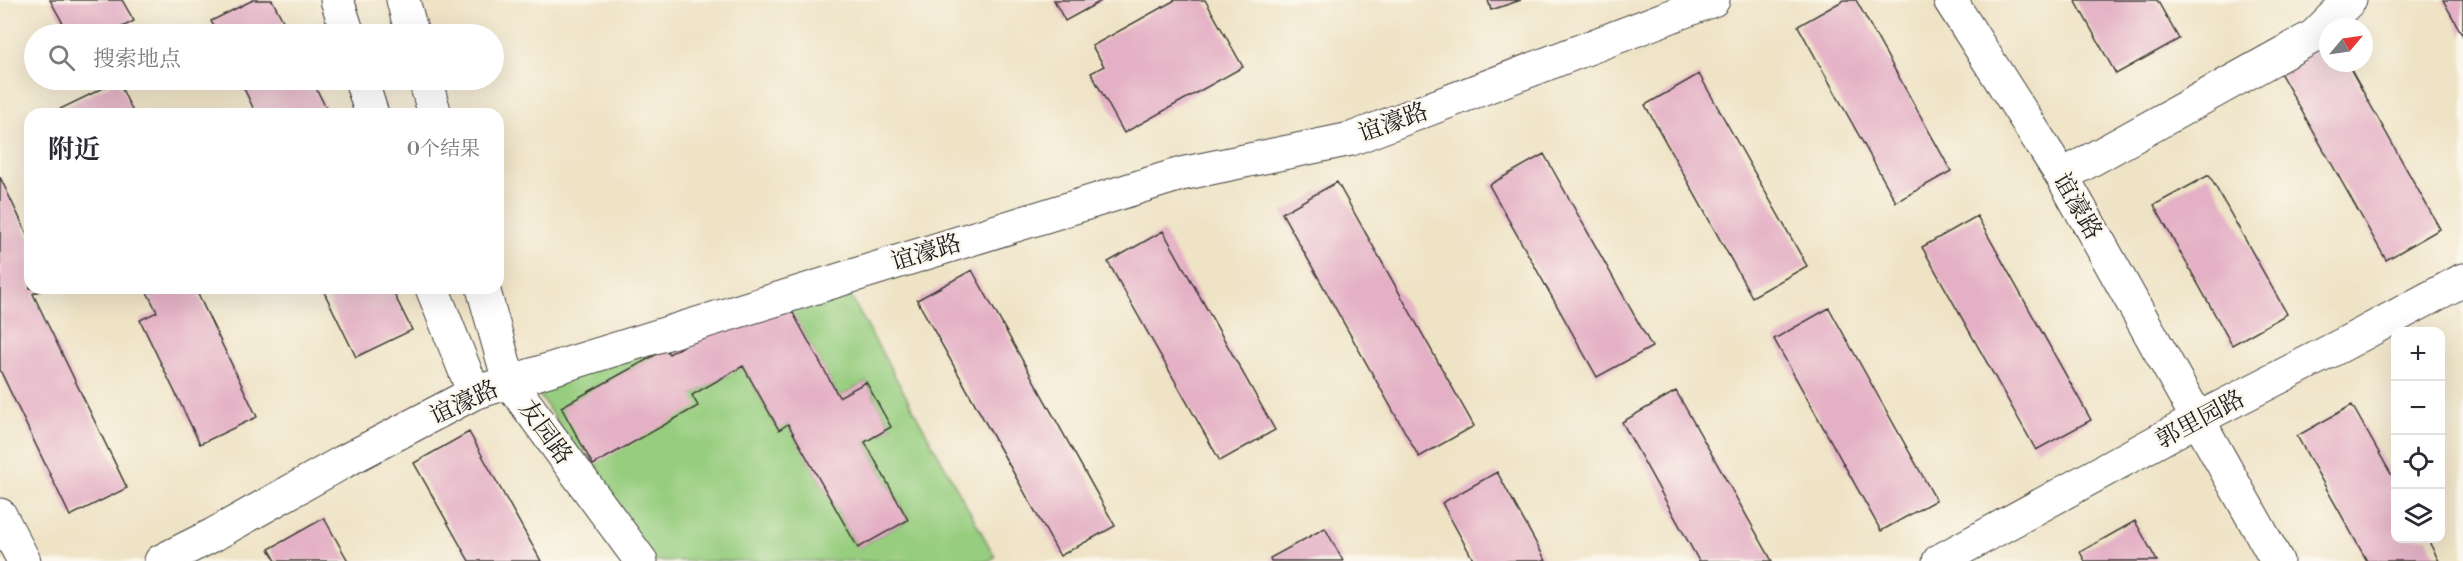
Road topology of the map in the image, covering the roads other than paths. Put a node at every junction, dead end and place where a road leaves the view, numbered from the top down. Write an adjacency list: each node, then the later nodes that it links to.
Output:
1 (337, 0): 6 (street)
2 (403, 0): 7 (street)
3 (1713, 0): 16 (street, 谊濠路)
4 (1950, 0): 12 (street, 谊濠路)
5 (2350, 0): 12 (street)
6 (345, 24)
7 (409, 24)
8 (364, 90): 10 (street)
9 (428, 90): 11 (street)
10 (370, 108)
11 (433, 108)
12 (2062, 176): 18 (street, 谊濠路)
13 (2463, 280): 18 (street, 郭里园路)
14 (434, 294): 17 (street)
15 (485, 294): 16 (street, 友园路)
16 (509, 381): 17 (street, 谊濠路); 22 (street, 友园路)
17 (474, 393): 21 (street, 谊濠路)
18 (2198, 418): 23 (street, 郭里园路); 24 (street, 谊濠路)
19 (0, 515): 20 (street)
20 (24, 561)
21 (161, 561)
22 (641, 561)
23 (1939, 561)
24 (2277, 561)

